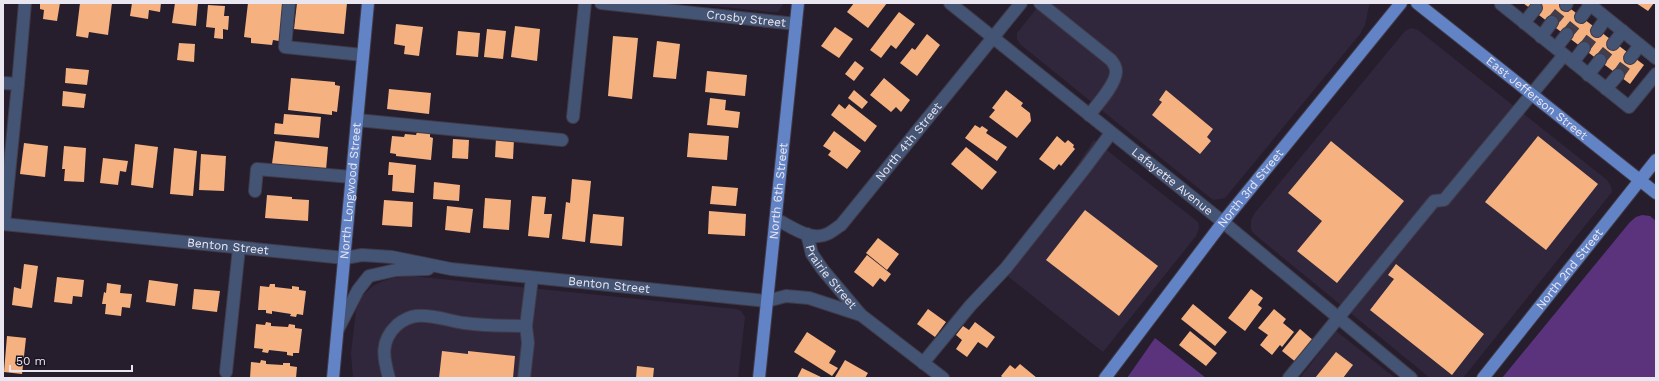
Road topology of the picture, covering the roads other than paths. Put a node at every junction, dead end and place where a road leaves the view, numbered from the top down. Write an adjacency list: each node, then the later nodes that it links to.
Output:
1 (25, 3): 38 (street)
2 (289, 3): 29 (street)
3 (368, 3): 29 (main road, North Longwood Street)
4 (585, 3): 42 (street)
5 (601, 3): 14 (street, Crosby Street)
6 (798, 3): 20 (main road, North 6th Street)
7 (950, 3): 24 (street, Lafayette Avenue)
8 (1021, 3): 24 (street, North 4th Street)
9 (1040, 3): 41 (street)
10 (1401, 3): 52 (main road, North 3rd Street)
11 (1417, 3): 40 (main road, East Jefferson Street)
12 (1503, 3): 19 (street)
13 (1589, 4): 16 (street); 17 (street)
14 (666, 6): 20 (street, Crosby Street)
15 (1536, 8): 19 (street)
16 (1581, 17)
17 (1606, 18): 21 (street); 22 (street)
18 (1552, 22): 25 (street)
19 (1524, 23): 25 (street)
20 (796, 24): 51 (main road, North 6th Street)
21 (1597, 30)
22 (1622, 31): 26 (street); 27 (street)
23 (1567, 34): 30 (street)
24 (993, 37): 41 (street, Lafayette Avenue); 54 (street, North 4th Street)
25 (1541, 37): 30 (street)
26 (1612, 44)
27 (1640, 45): 31 (street); 32 (street)
28 (1584, 48): 30 (street)
29 (363, 54): 43 (main road, North Longwood Street)
30 (1564, 55): 35 (street); 40 (street)
31 (1630, 58)
32 (1656, 58)
33 (1600, 60): 35 (street)
34 (1656, 74): 39 (street)
35 (1588, 75): 39 (street)
36 (1618, 75): 39 (street)
37 (3, 83): 38 (street)
38 (18, 84): 53 (street)
39 (1606, 89)
40 (1532, 93): 48 (main road, East Jefferson Street); 61 (street)
41 (1089, 115): 44 (street, Lafayette Avenue)
42 (573, 117)
43 (357, 120): 45 (street); 47 (main road, North Longwood Street)
44 (1111, 132): 52 (street, Lafayette Avenue); 64 (street)
45 (562, 140)
46 (1656, 160): 48 (main road, North 2nd Street)
47 (352, 177): 49 (street); 56 (main road, North Longwood Street)
48 (1640, 180): 50 (main road, East Jefferson Street); 74 (main road, North 2nd Street)
49 (255, 191)
50 (1656, 193)
51 (776, 219): 54 (street, North 4th Street); 59 (main road, North 6th Street)
52 (1223, 222): 61 (street, Lafayette Avenue); 71 (main road, North 3rd Street)
53 (4, 224): 55 (street, Benton Street)
54 (807, 234): 60 (street, Prairie Street)
55 (239, 248): 56 (street, Benton Street); 65 (street)
56 (344, 258): 57 (street, Benton Street); 63 (main road, North Longwood Street)
57 (451, 269): 58 (street, Benton Street); 63 (street, Benton Street)
58 (532, 278): 59 (street, Benton Street); 62 (street)
59 (767, 301): 60 (street, Prairie Street); 70 (main road, North 6th Street)
60 (861, 315): 64 (street, Prairie Street)
61 (1339, 317): 72 (street); 73 (street, Lafayette Avenue)
62 (526, 326): 68 (street); 69 (street)
63 (337, 331): 67 (main road, North Longwood Street)
64 (923, 363): 66 (street, Prairie Street)
65 (226, 372)
66 (936, 376)
67 (333, 378)
68 (389, 378)
69 (524, 378)
70 (759, 378)
71 (1105, 378)
72 (1289, 378)
73 (1411, 378)
74 (1483, 378)

